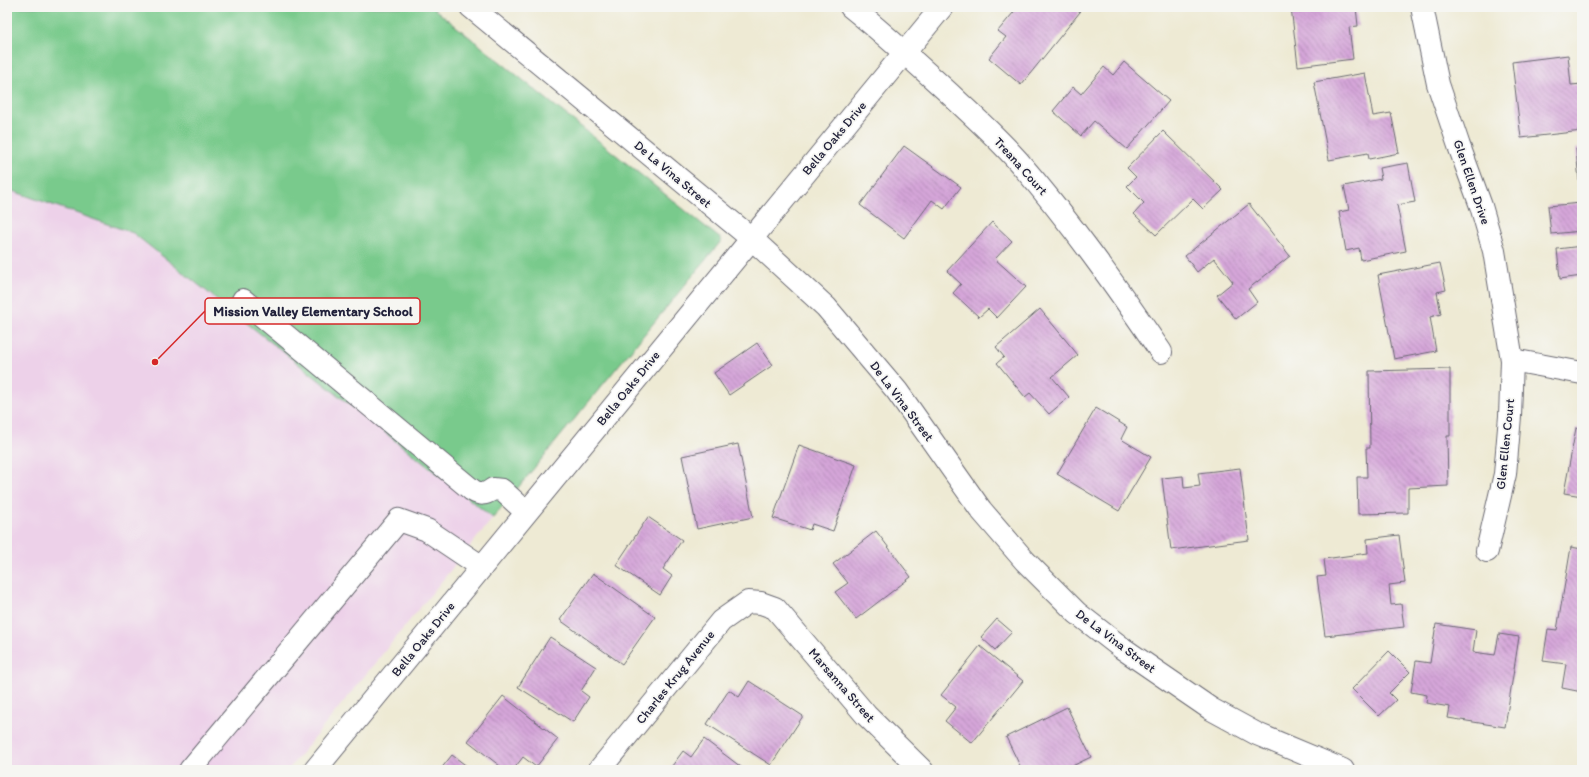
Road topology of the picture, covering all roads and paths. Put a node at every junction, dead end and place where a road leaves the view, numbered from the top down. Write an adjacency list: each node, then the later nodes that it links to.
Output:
1 (471, 7): 6 (street, De La Vina Street)
2 (851, 7): 5 (street, Treana Court)
3 (942, 7): 5 (street, Bella Oaks Drive)
4 (1422, 7): 9 (street, Glen Ellen Drive)
5 (906, 53): 6 (street, Bella Oaks Drive); 8 (street, Treana Court)
6 (751, 238): 11 (street, Bella Oaks Drive); 19 (street, De La Vina Street)
7 (243, 300): 11 (street)
8 (1161, 352)
9 (1512, 360): 10 (street); 12 (street, Glen Ellen Court)
10 (1582, 373)
11 (526, 512): 13 (street, Bella Oaks Drive)
12 (1487, 551)
13 (482, 567): 15 (street); 16 (street, Bella Oaks Drive)
14 (762, 602): 17 (street, Charles Krug Avenue); 18 (street, Marsanna Street)
15 (190, 770)
16 (315, 770)
17 (599, 770)
18 (922, 770)
19 (1343, 770)

